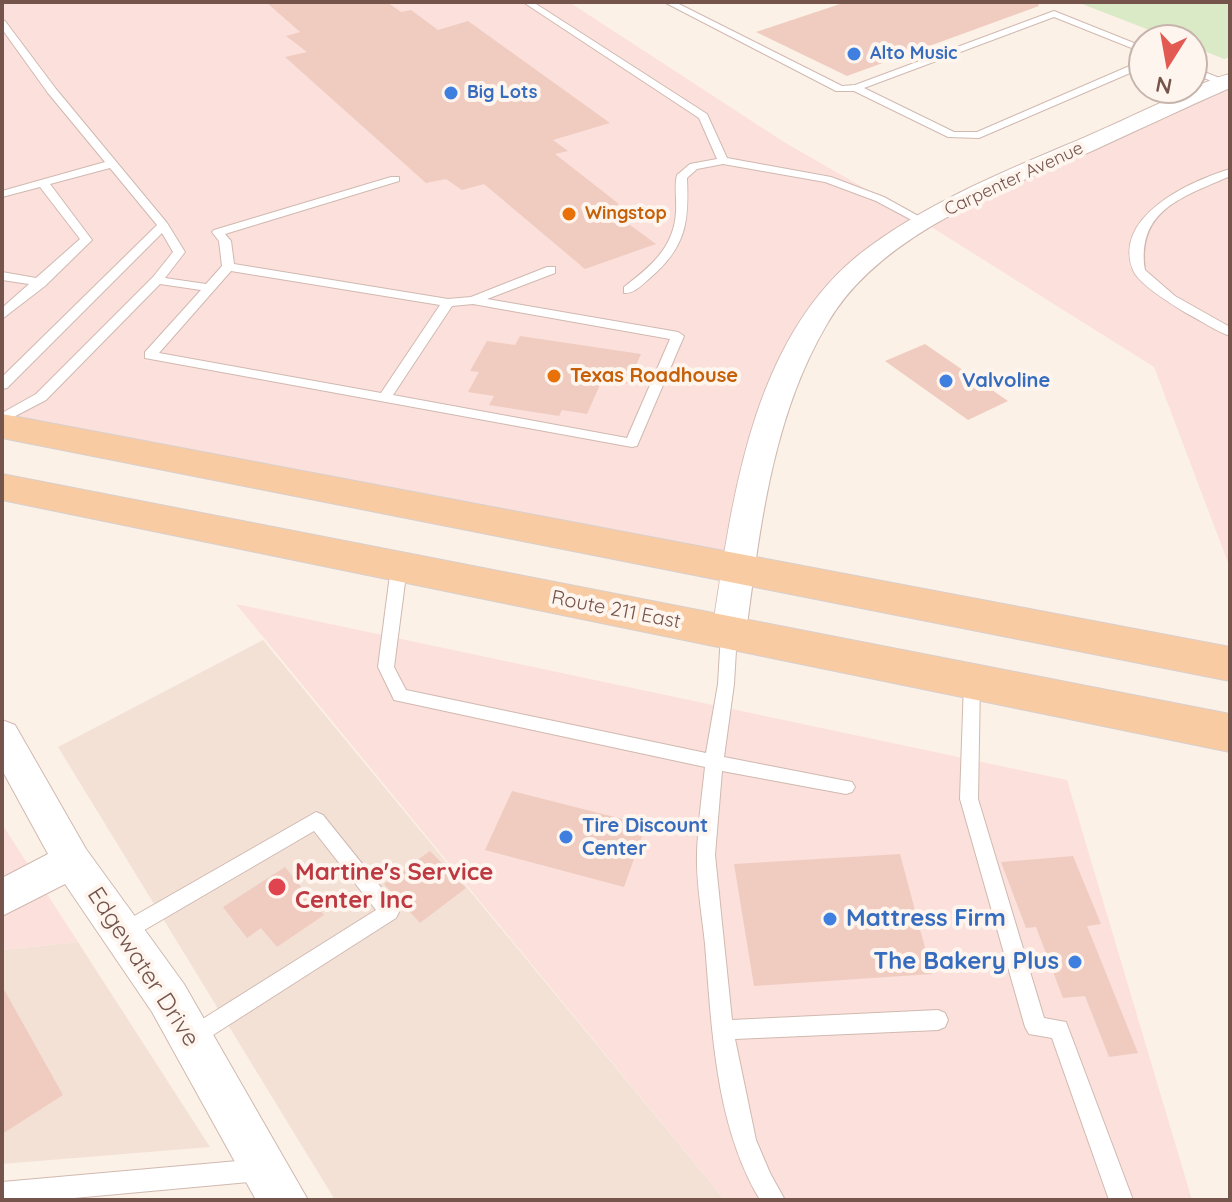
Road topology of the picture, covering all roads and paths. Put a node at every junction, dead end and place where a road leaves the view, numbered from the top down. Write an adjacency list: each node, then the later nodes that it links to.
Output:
1 (527, 2): 11 (lane)
2 (668, 2): 10 (lane)
3 (1044, 3): 4 (lane)
4 (1054, 14): 6 (lane); 10 (lane)
5 (2, 23): 12 (lane)
6 (1128, 44)
7 (1128, 70): 10 (lane)
8 (1208, 75): 9 (lane)
9 (1227, 82): 17 (street, Carpenter Avenue)
10 (856, 88)
11 (723, 161): 17 (lane); 25 (lane)
12 (112, 164): 15 (lane); 18 (lane)
13 (1230, 172): 29 (lane)
14 (395, 179): 19 (lane)
15 (43, 183): 16 (lane); 23 (lane)
16 (2, 194)
17 (925, 223): 36 (street, Carpenter Avenue)
18 (163, 225): 22 (lane); 30 (lane)
19 (228, 267): 24 (lane); 27 (lane)
20 (551, 270): 26 (lane)
21 (2, 276): 23 (lane)
22 (157, 280): 24 (lane); 32 (lane)
23 (41, 283): 28 (lane)
24 (209, 288): 31 (lane)
25 (628, 290)
26 (473, 300): 27 (lane); 31 (lane)
27 (448, 303): 31 (lane)
28 (2, 315)
29 (1230, 332)
30 (2, 385)
31 (384, 398)
32 (2, 419)
33 (2, 426): 36 (main road)
34 (2, 487): 35 (main road, Route 211 East)
35 (399, 567): 37 (main road, Route 211 East); 42 (lane)
36 (738, 568): 37 (street, Carpenter Avenue); 38 (main road)
37 (729, 633): 39 (main road, Route 211 East); 42 (lane)
38 (1230, 664)
39 (972, 682): 40 (main road, Route 211 East); 53 (lane)
40 (1230, 733)
41 (2, 735): 44 (street, Edgewater Drive)
42 (714, 762): 43 (lane); 48 (lane)
43 (846, 787)
44 (72, 861): 45 (street); 46 (street, Edgewater Drive)
45 (2, 898)
46 (122, 933): 49 (street, Edgewater Drive); 49 (lane)
47 (938, 1020): 48 (lane)
48 (723, 1030): 52 (lane)
49 (191, 1038): 50 (street, Edgewater Drive)
50 (274, 1185): 51 (lane)
51 (2, 1193)
52 (773, 1200)
53 (1121, 1200)

